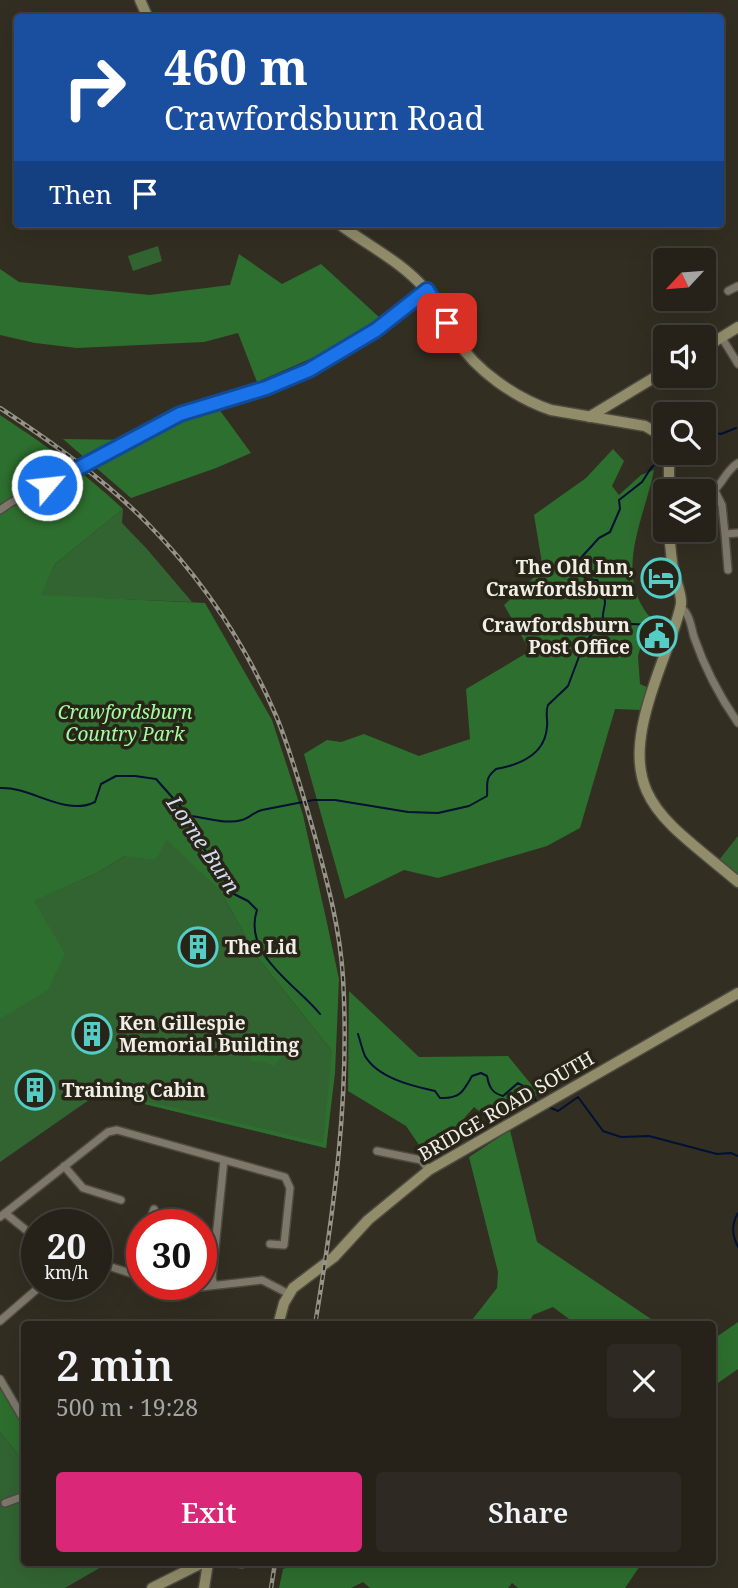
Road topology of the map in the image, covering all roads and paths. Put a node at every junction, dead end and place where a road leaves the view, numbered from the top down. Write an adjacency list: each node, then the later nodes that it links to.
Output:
1 (345, 228): 3 (main road)
2 (738, 286): 4 (street)
3 (427, 290): 10 (main road); 15 (street)
4 (728, 291)
5 (738, 327): 6 (main road)
6 (722, 338): 7 (main road); 8 (street)
7 (716, 341)
8 (738, 364)
9 (653, 378): 10 (main road)
10 (588, 417): 11 (main road)
11 (653, 431)
12 (738, 463): 13 (street)
13 (716, 489)
14 (716, 493): 17 (street)
15 (0, 510)
16 (738, 533): 17 (street)
17 (725, 534): 19 (street)
18 (670, 542): 20 (main road)
19 (728, 570)
20 (680, 607): 21 (street); 22 (main road)
21 (738, 723)
22 (738, 882)
23 (738, 993): 27 (main road, BRIDGE ROAD SOUTH)
24 (377, 1151): 27 (street)
25 (224, 1160): 26 (street); 31 (street); 32 (street)
26 (64, 1167): 28 (street); 29 (street)
27 (429, 1170): 34 (main road, BRIDGE ROAD SOUTH)
28 (121, 1200)
29 (2, 1215): 30 (street)
30 (21, 1228)
31 (217, 1229)
32 (270, 1244)
33 (217, 1285): 34 (street)
34 (289, 1294): 37 (main road)
35 (24, 1300): 36 (street)
36 (1, 1319)
37 (279, 1321)
38 (0, 1379): 39 (street)
39 (21, 1415)
40 (21, 1497): 41 (street)
41 (5, 1503)
42 (199, 1566): 44 (main road)
43 (205, 1566): 45 (main road)
44 (152, 1588)
45 (204, 1588)

